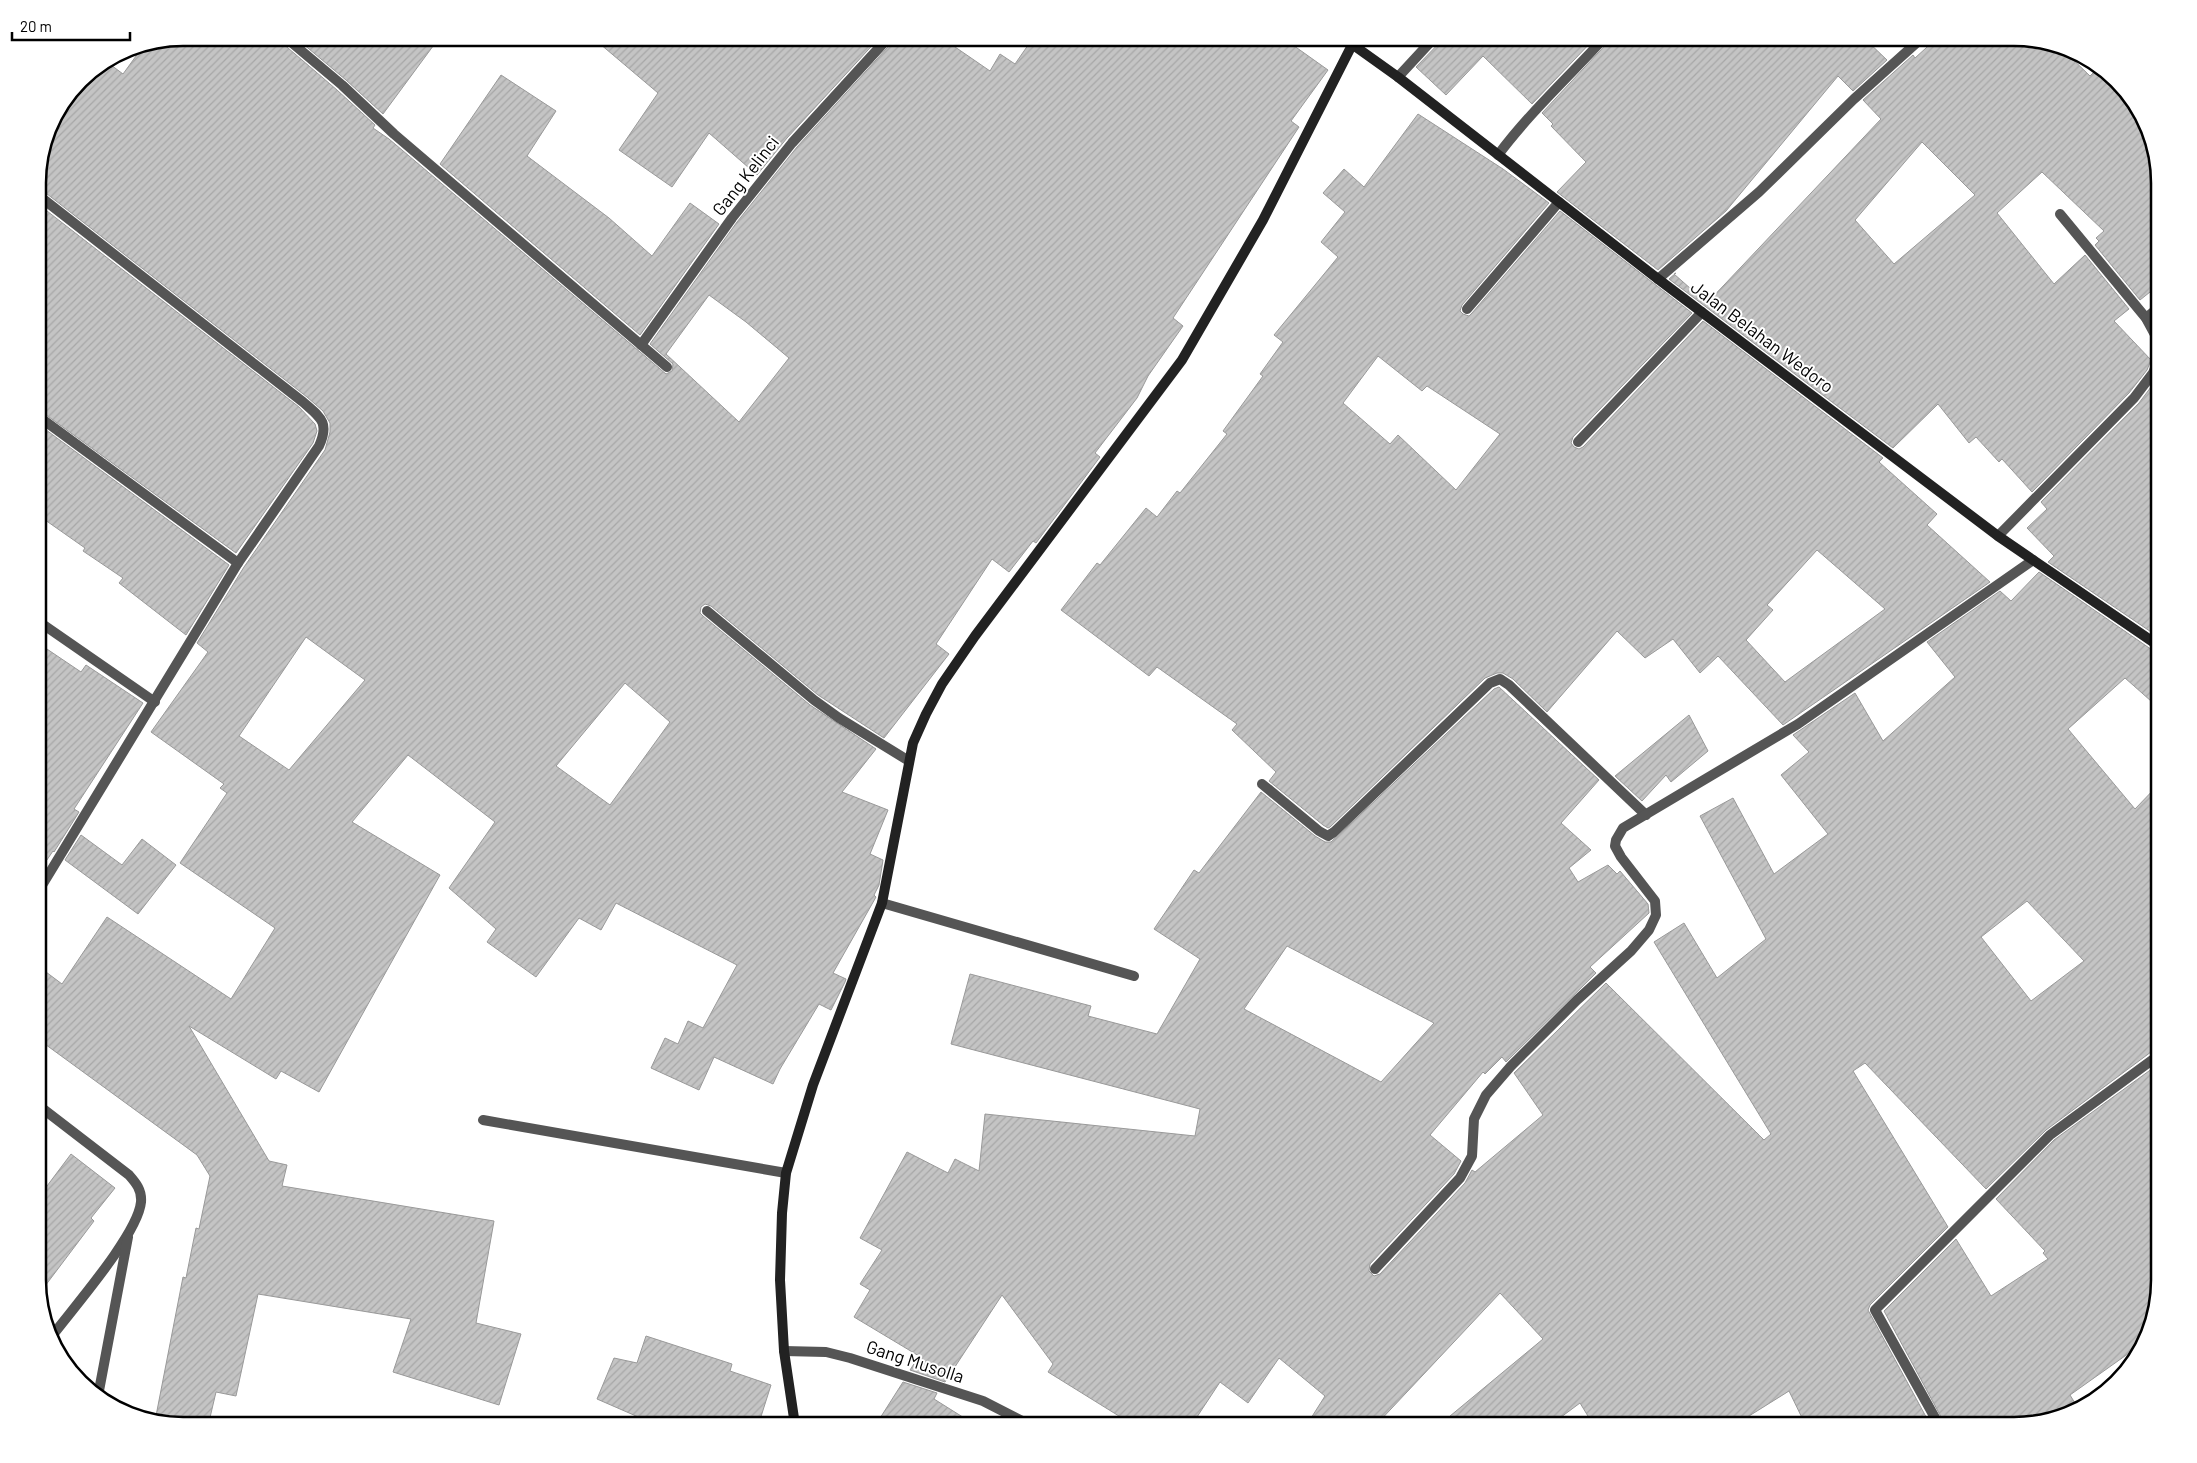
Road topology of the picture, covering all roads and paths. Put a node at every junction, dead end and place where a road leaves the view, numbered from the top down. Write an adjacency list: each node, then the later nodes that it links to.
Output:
1 (1351, 46): 31 (street)
2 (1354, 46): 8 (street, Jalan Belahan Wedoro)
3 (1427, 46): 8 (street)
4 (1598, 46): 9 (street)
5 (1914, 46): 13 (street)
6 (296, 47): 19 (street)
7 (881, 47): 19 (street, Gang Kelinci)
8 (1398, 76): 9 (street, Jalan Belahan Wedoro)
9 (1498, 155): 11 (street, Jalan Belahan Wedoro)
10 (47, 202): 26 (street)
11 (1559, 202): 13 (street, Jalan Belahan Wedoro); 14 (street)
12 (2060, 214): 17 (street)
13 (1658, 279): 15 (street, Jalan Belahan Wedoro)
14 (1467, 309)
15 (1702, 312): 23 (street); 24 (street, Jalan Belahan Wedoro)
16 (2151, 314): 17 (street)
17 (2146, 318): 18 (street)
18 (2151, 327)
19 (641, 345): 20 (street)
20 (667, 366)
21 (2151, 376): 24 (street)
22 (47, 423): 26 (street)
23 (1578, 442)
24 (1998, 536): 25 (street, Jalan Belahan Wedoro)
25 (2033, 560): 29 (street, Jalan Belahan Wedoro); 33 (street)
26 (238, 563): 30 (street)
27 (707, 611): 31 (street)
28 (47, 626): 30 (street)
29 (2151, 640)
30 (155, 702): 34 (street)
31 (909, 762): 35 (street)
32 (1262, 784): 33 (street)
33 (1646, 815): 42 (street)
34 (47, 877)
35 (882, 902): 36 (street); 40 (street)
36 (1134, 976)
37 (2151, 1062): 48 (street)
38 (47, 1112): 41 (street)
39 (483, 1120): 40 (street)
40 (786, 1172): 44 (street)
41 (129, 1234): 43 (street); 45 (street)
42 (1375, 1269)
43 (56, 1330)
44 (784, 1352): 46 (street); 47 (street, Gang Musolla)
45 (100, 1388)
46 (794, 1417)
47 (1013, 1417)
48 (1934, 1417)

